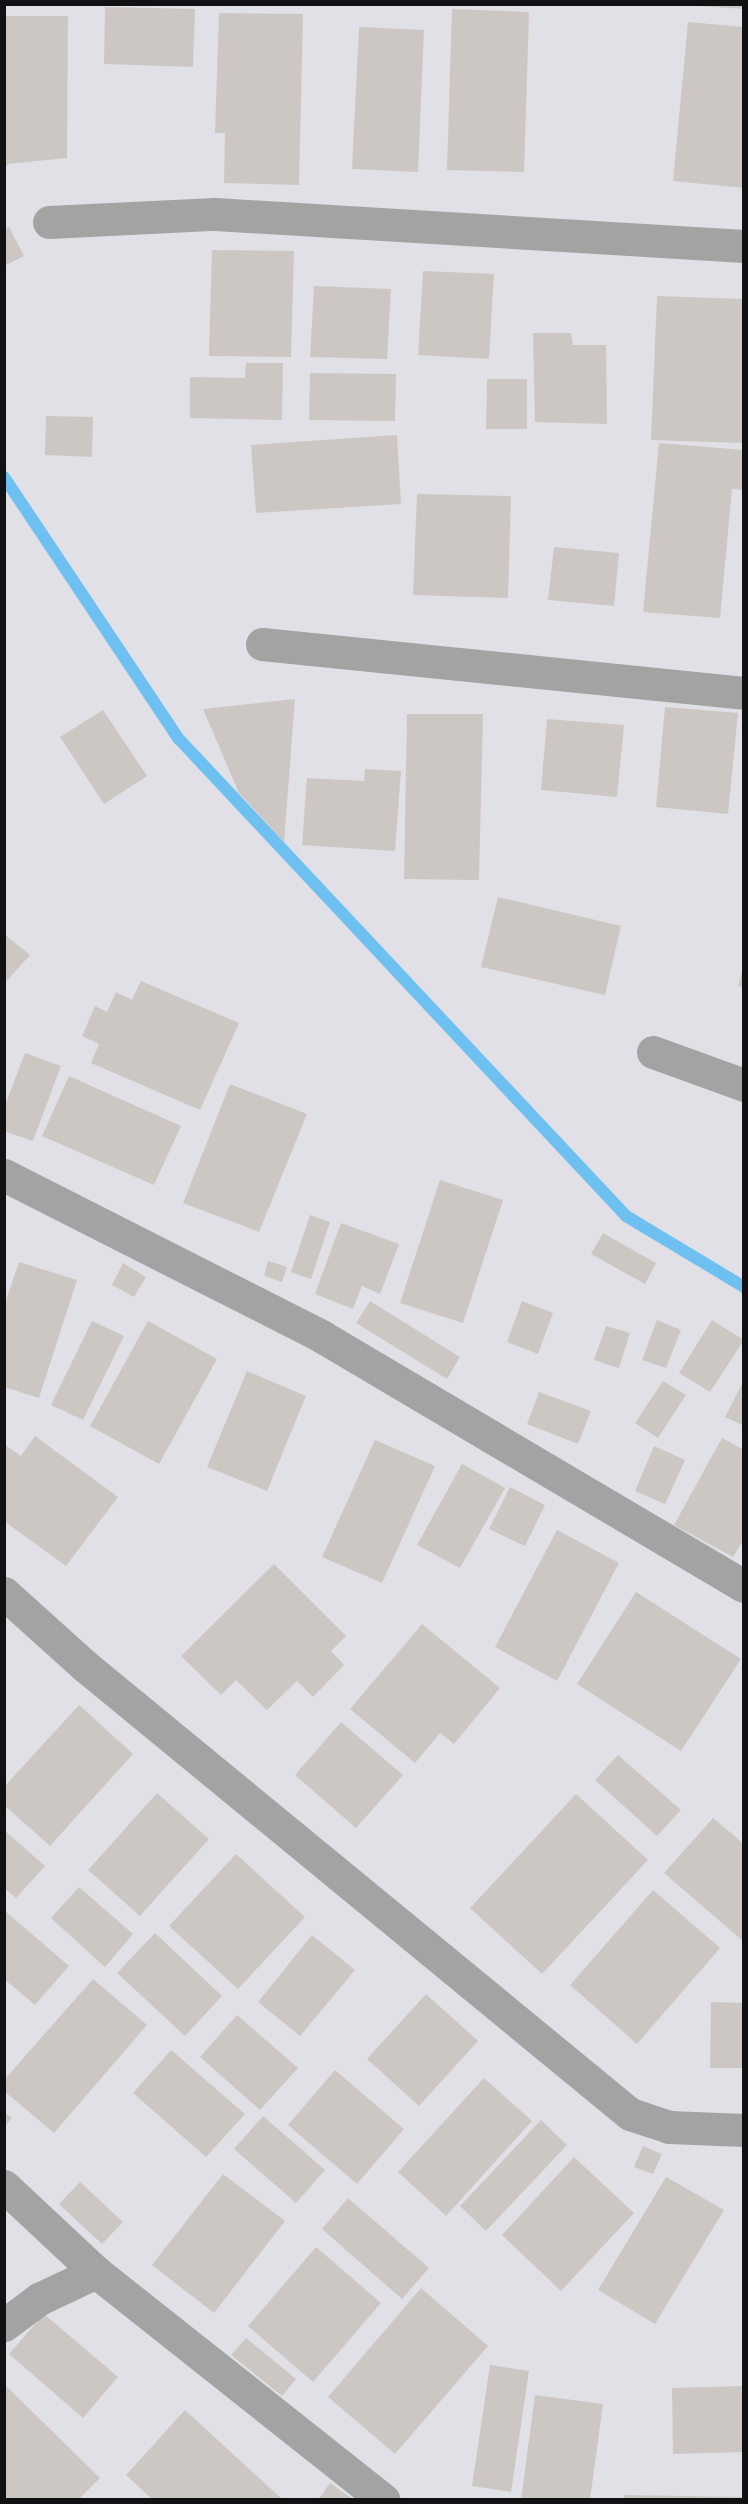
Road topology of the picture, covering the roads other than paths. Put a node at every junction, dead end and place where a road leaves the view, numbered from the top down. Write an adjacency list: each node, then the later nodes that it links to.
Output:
1 (49, 222): 2 (street)
2 (744, 246)
3 (262, 644): 4 (street)
4 (744, 693)
5 (653, 1052): 6 (street)
6 (744, 1085)
7 (4, 1175): 8 (street)
8 (744, 1586)
9 (4, 1593): 10 (street)
10 (744, 2130)
11 (4, 2186): 12 (street)
12 (96, 2272): 13 (street); 14 (street)
13 (4, 2325)
14 (384, 2499)

